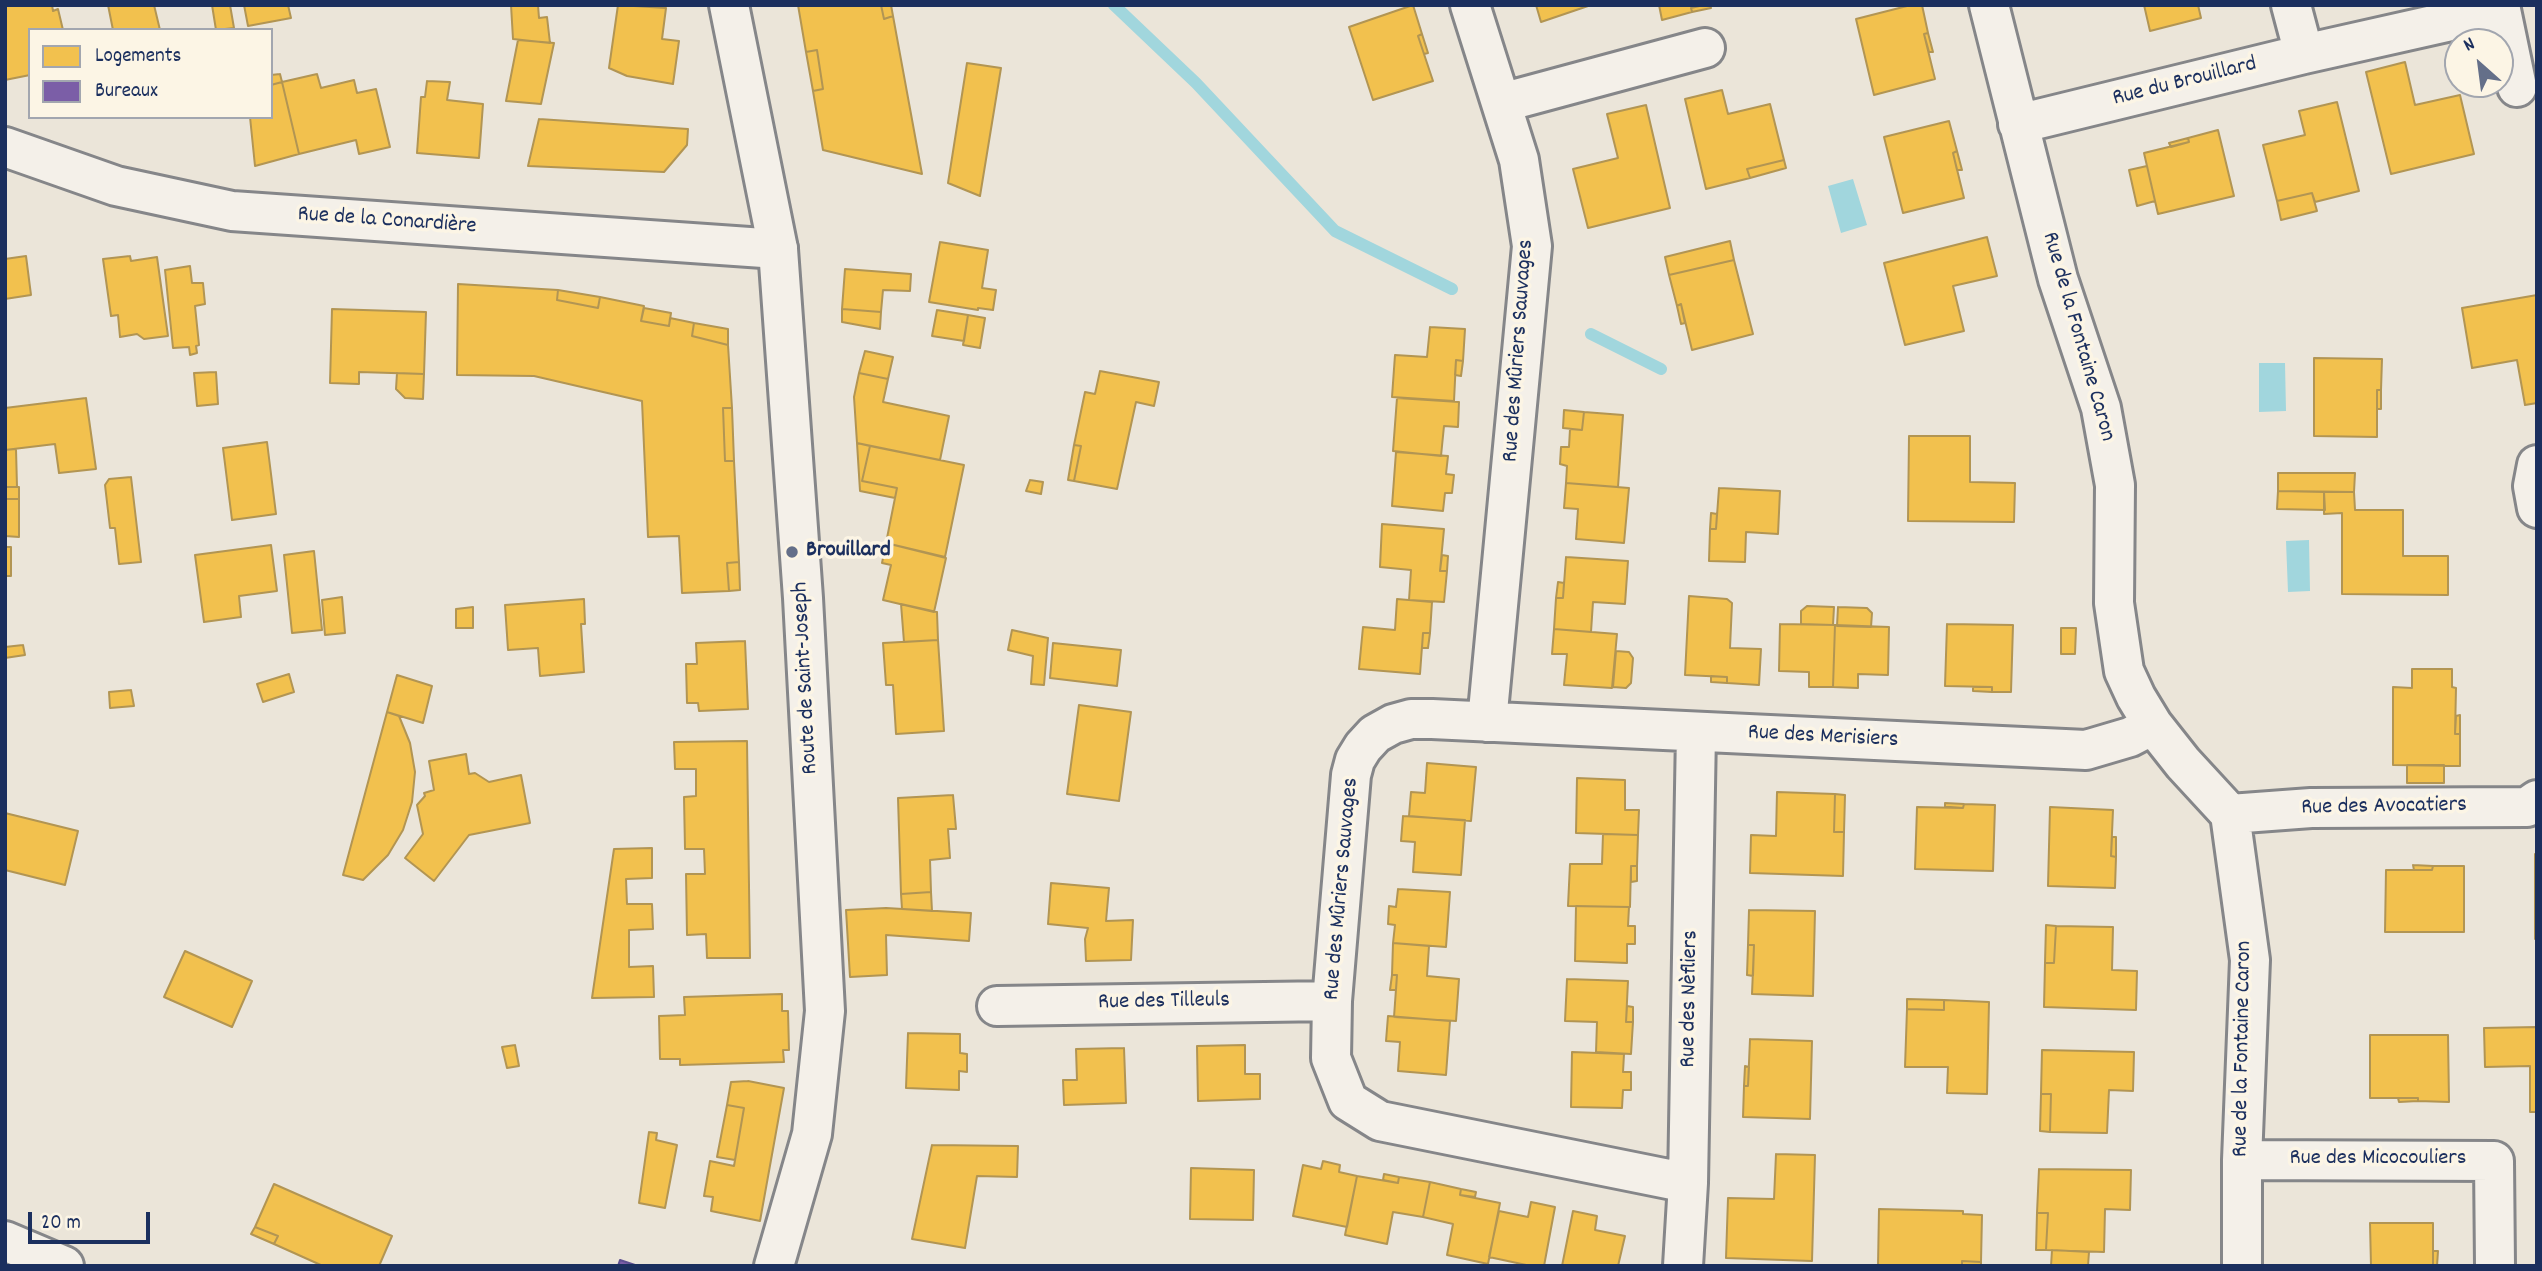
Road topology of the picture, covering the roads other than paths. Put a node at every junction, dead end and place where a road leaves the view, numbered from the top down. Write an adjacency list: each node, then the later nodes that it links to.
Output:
1 (729, 5): 12 (street, Route de Saint-Joseph)
2 (1471, 5): 9 (street, Rue des Mûriers Sauvages)
3 (1989, 5): 10 (street, Rue de la Fontaine Caron)
4 (2291, 5): 7 (street)
5 (2500, 8): 7 (street, Rue du Brouillard); 8 (street)
6 (1705, 48): 9 (street)
7 (2304, 54): 10 (street, Rue du Brouillard)
8 (2517, 87)
9 (1501, 103): 15 (street, Rue des Mûriers Sauvages)
10 (2018, 124): 16 (street, Rue de la Fontaine Caron)
11 (5, 147): 12 (street, Rue de la Conardière)
12 (778, 249): 26 (street, Route de Saint-Joseph)
13 (2536, 466): 14 (street)
14 (2537, 508)
15 (1487, 722): 17 (street, Rue des Merisiers); 20 (street, Rue des Mûriers Sauvages)
16 (2153, 725): 17 (street, Rue des Merisiers); 19 (street, Rue de la Fontaine Caron)
17 (1696, 732): 23 (street, Rue des Nèfliers)
18 (2537, 800): 19 (street, Rue des Avocatiers)
19 (2230, 814): 22 (street, Rue de la Fontaine Caron)
20 (1332, 1001): 21 (street, Rue des Tilleuls); 23 (street, Rue des Mûriers Sauvages)
21 (997, 1006)
22 (2242, 1160): 28 (street, Rue de la Fontaine Caron); 29 (street, Rue des Micocouliers)
23 (1688, 1183): 27 (street, Rue des Nèfliers)
24 (5, 1241): 25 (street)
25 (64, 1266)
26 (774, 1266)
27 (1684, 1266)
28 (2242, 1266)
29 (2495, 1266)

